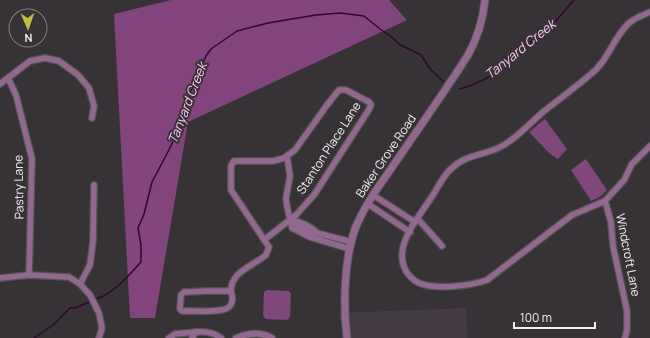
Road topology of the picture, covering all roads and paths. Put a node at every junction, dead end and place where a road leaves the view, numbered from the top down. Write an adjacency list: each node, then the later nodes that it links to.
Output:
1 (485, 0): 9 (street, Baker Grove Road)
2 (650, 12): 13 (street)
3 (8, 78): 4 (street); 5 (street); 18 (street, Pastry Lane)
4 (0, 84)
5 (92, 118)
6 (650, 146): 10 (street)
7 (287, 156): 12 (street); 12 (street, Stanton Place Lane); 15 (street)
8 (94, 184): 20 (street)
9 (374, 195): 11 (street, Baker Grove Road); 13 (street)
10 (605, 201): 14 (street); 30 (street, Windcroft Lane)
11 (368, 204): 14 (street); 16 (street, Baker Grove Road)
12 (291, 220): 15 (street); 16 (street); 16 (street)
13 (416, 220): 14 (street); 17 (street)
14 (410, 232)
15 (264, 240): 21 (street)
16 (351, 245): 29 (street, Baker Grove Road)
17 (442, 246)
18 (29, 275): 19 (street); 20 (street)
19 (0, 278)
20 (80, 284): 23 (street)
21 (231, 292): 21 (street)
22 (196, 332): 24 (street); 25 (street); 26 (street)
23 (99, 338)
24 (169, 338)
25 (192, 338)
26 (221, 338)
27 (236, 338): 28 (street)
28 (272, 338)
29 (347, 338)
30 (625, 338)

